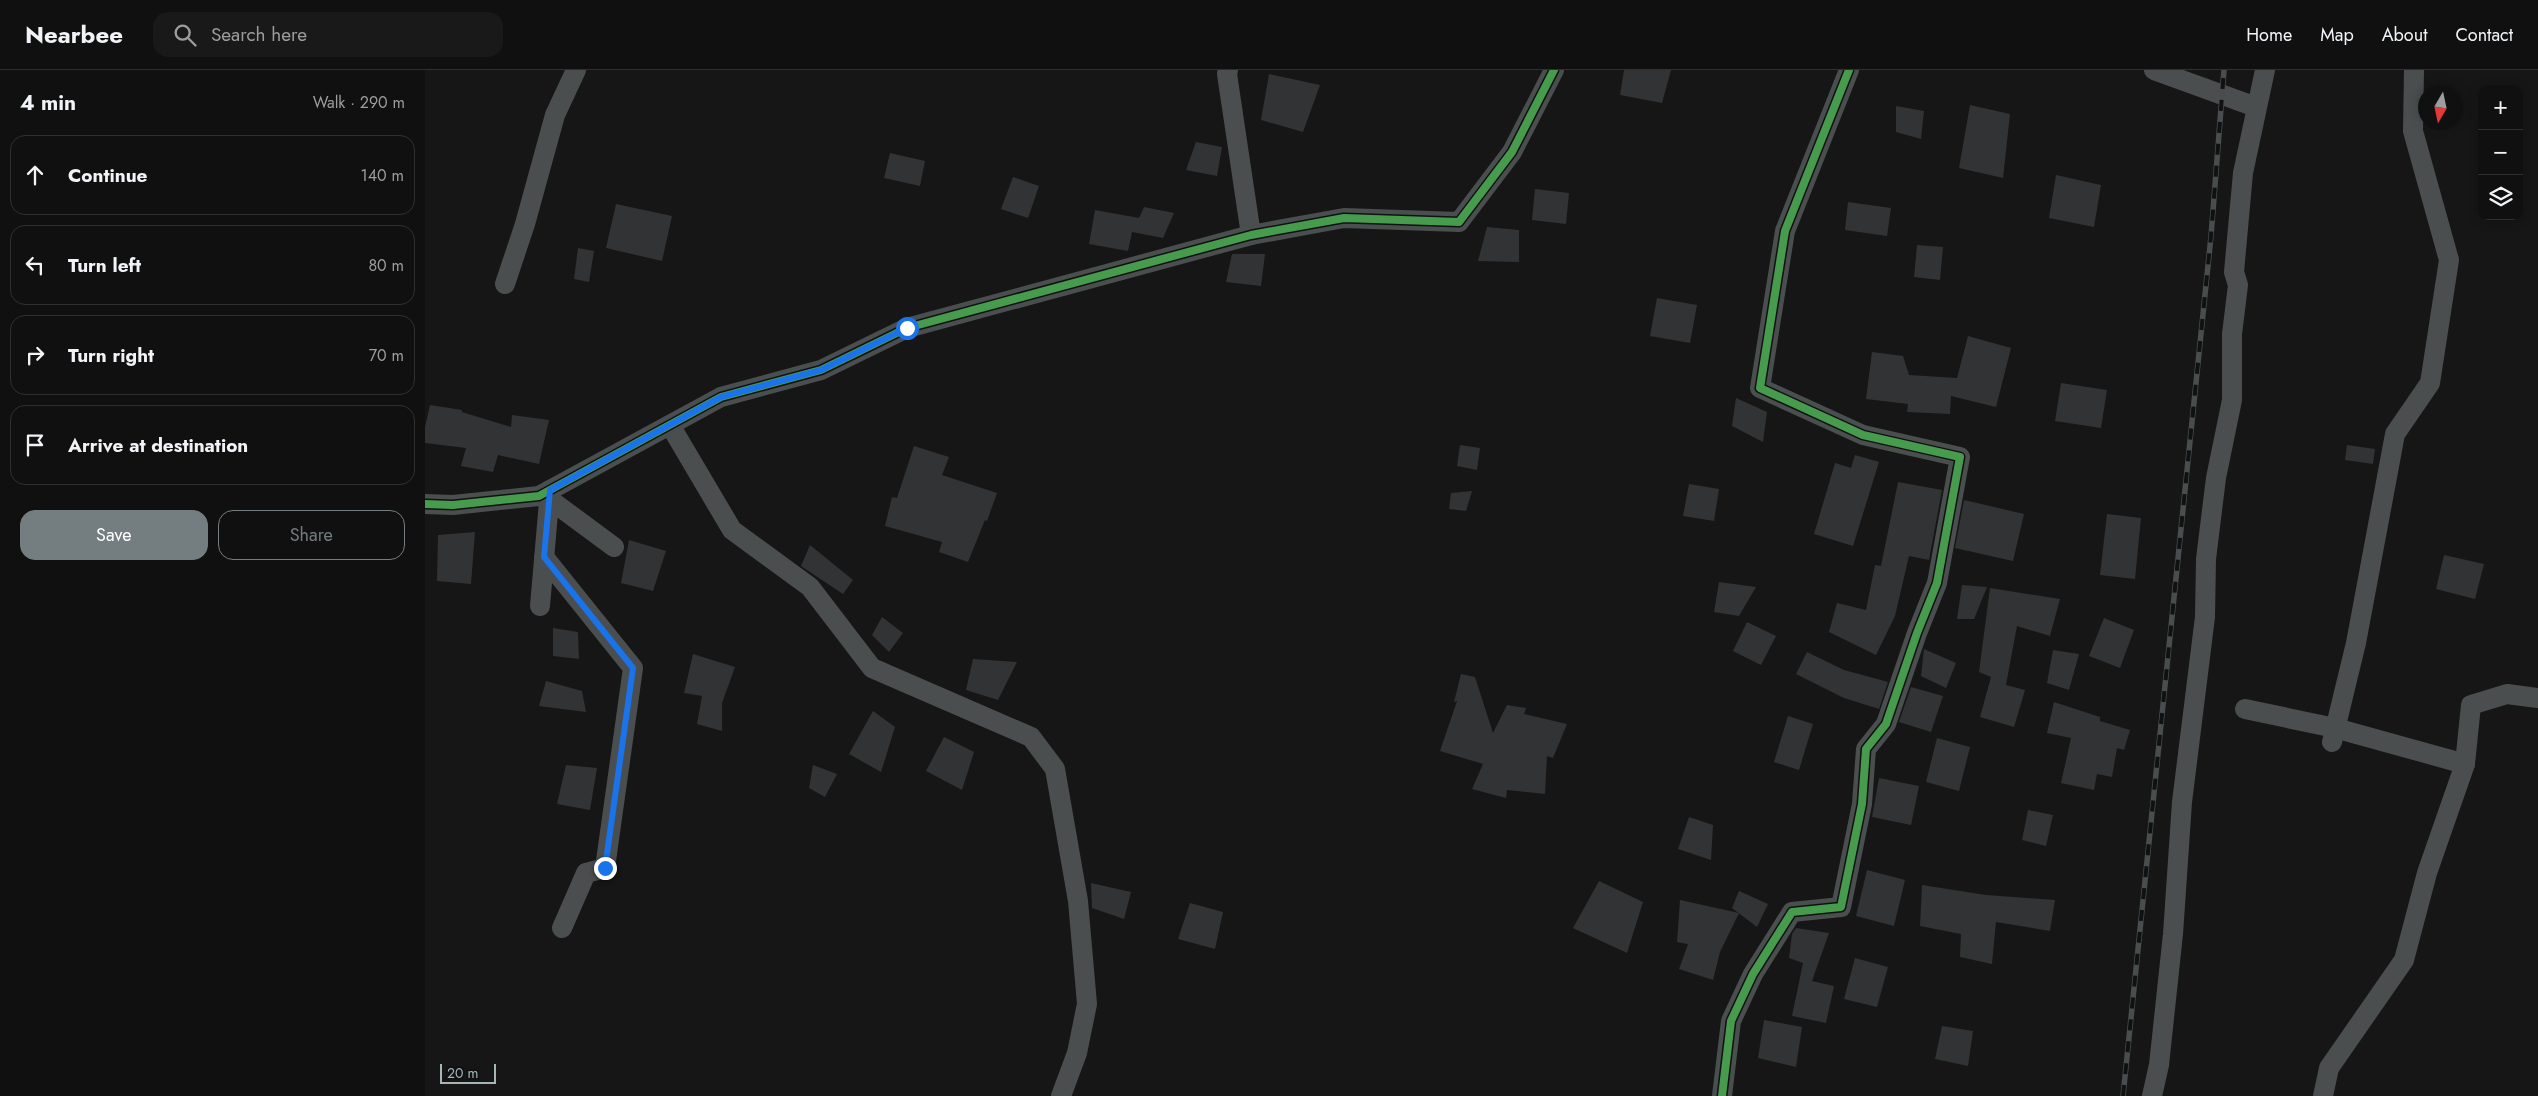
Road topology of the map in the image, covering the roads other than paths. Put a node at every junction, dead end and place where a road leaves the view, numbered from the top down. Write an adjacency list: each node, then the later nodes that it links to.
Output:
1 (576, 70): 10 (street)
2 (1229, 70): 9 (street)
3 (1554, 70): 9 (street)
4 (1849, 70): 23 (street)
5 (2154, 70): 8 (street)
6 (2265, 70): 8 (street)
7 (2414, 70): 19 (street)
8 (2256, 107): 24 (street)
9 (1251, 235): 11 (street)
10 (505, 284)
11 (669, 425): 12 (street); 22 (street)
12 (550, 495): 13 (street); 14 (street); 15 (street)
13 (425, 504)
14 (614, 546)
15 (544, 557): 16 (street); 21 (street)
16 (540, 606)
17 (2538, 698): 20 (street)
18 (2245, 709): 19 (street)
19 (2333, 735): 20 (street)
20 (2465, 764): 25 (street)
21 (562, 928)
22 (1061, 1096)
23 (1722, 1096)
24 (2152, 1096)
25 (2323, 1096)

